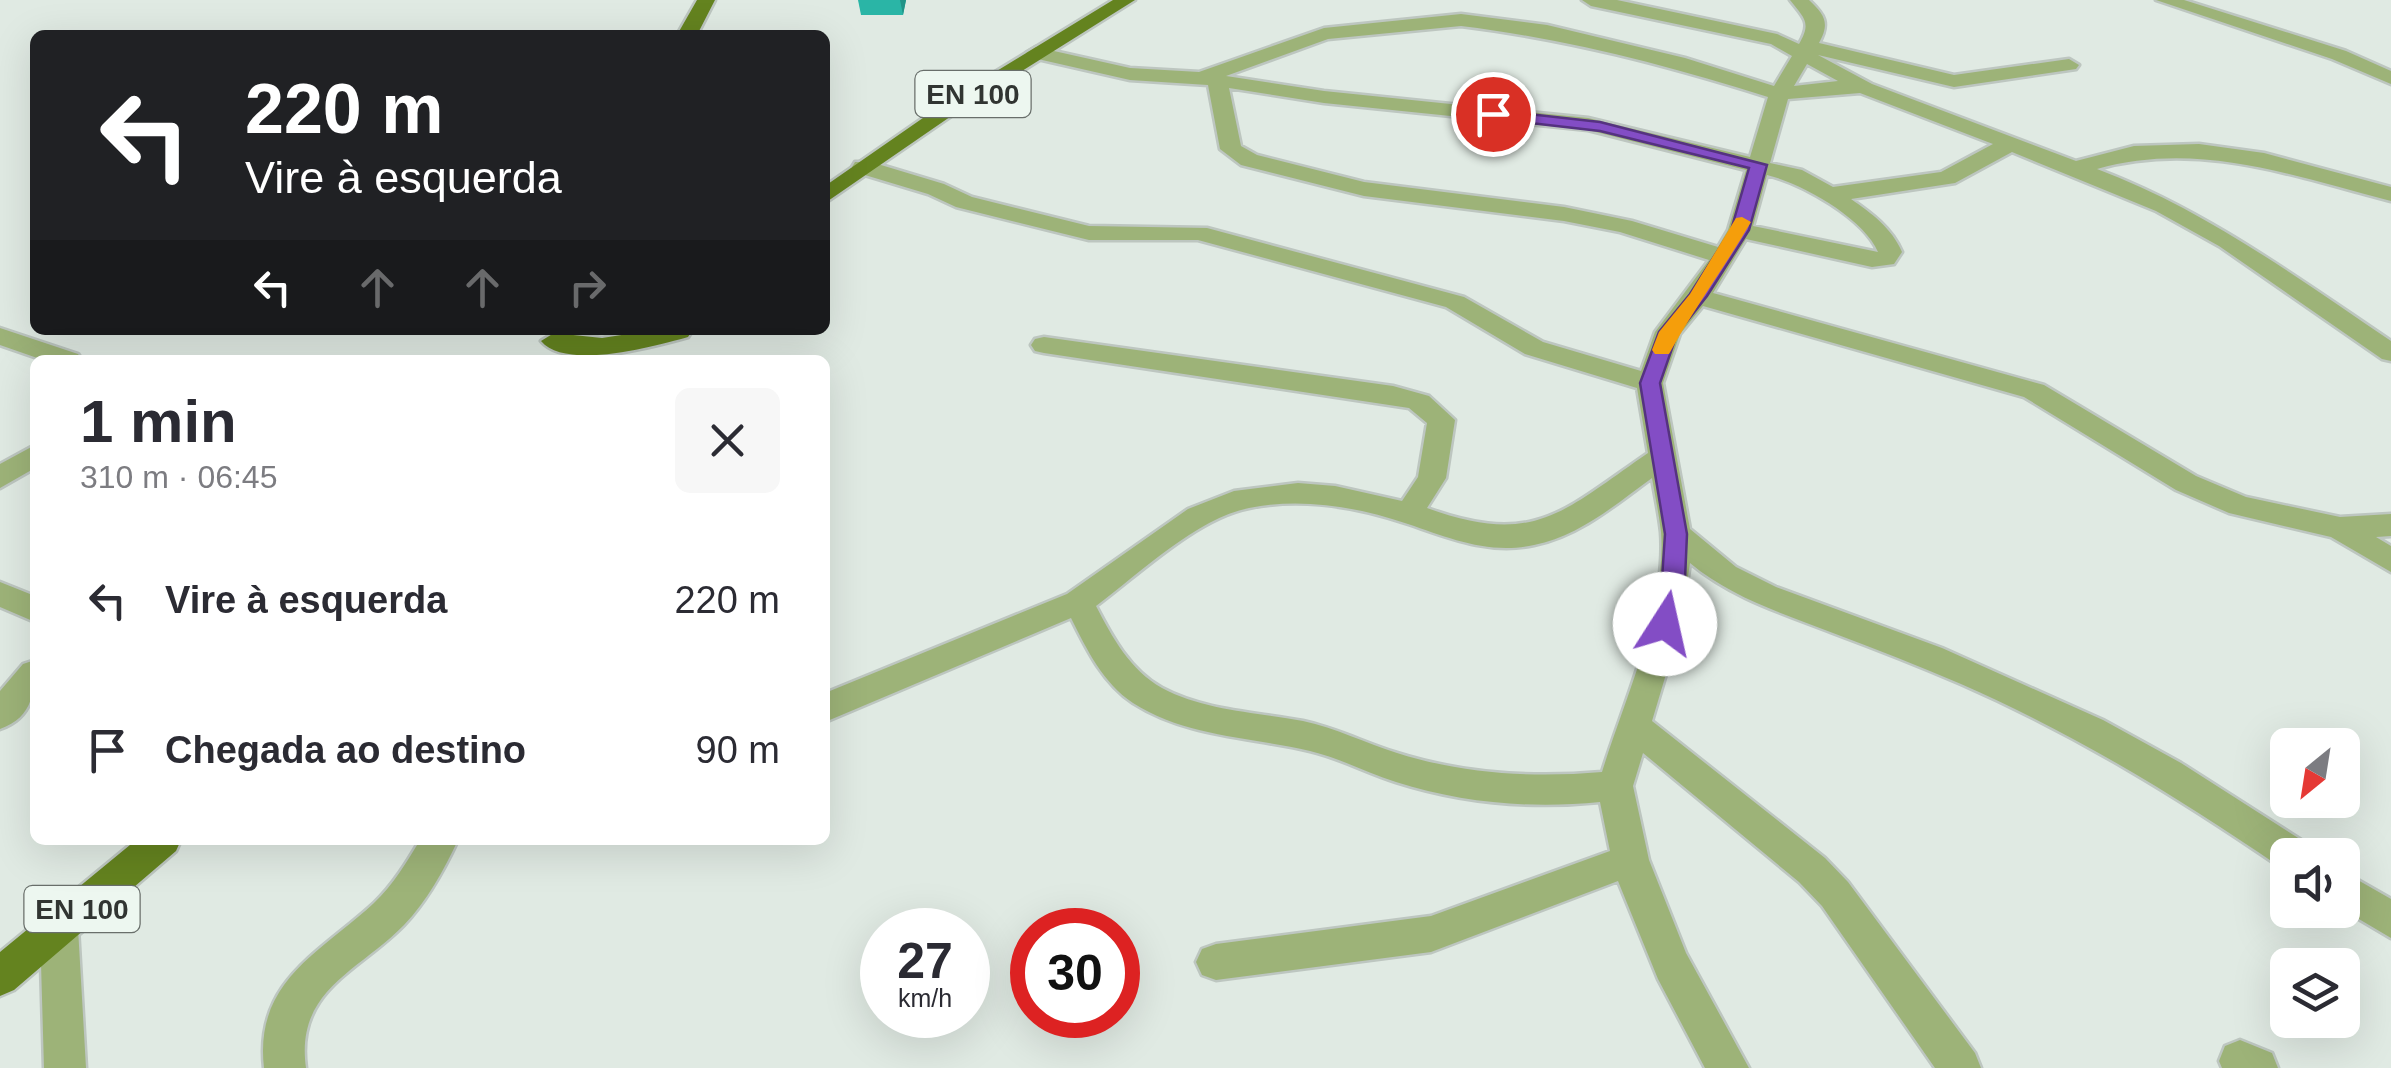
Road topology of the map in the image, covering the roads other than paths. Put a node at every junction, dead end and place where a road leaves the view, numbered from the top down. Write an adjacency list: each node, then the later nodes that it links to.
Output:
1 (706, 0): 6 (main road)
2 (1126, 0): 8 (main road, EN 100)
3 (1591, 0): 7 (street)
4 (1799, 0): 7 (street)
5 (2164, 0): 10 (street)
6 (690, 30)
7 (1806, 50): 9 (street); 12 (street); 13 (street)
8 (1036, 54): 11 (street); 16 (main road, EN 100)
9 (2069, 65)
10 (2391, 78)
11 (1209, 80): 13 (street); 15 (street); 22 (street)
12 (1865, 88): 13 (street); 14 (street)
13 (1779, 94): 15 (street)
14 (2012, 144): 17 (street); 19 (street)
15 (1758, 165): 19 (street); 21 (street)
16 (863, 167): 18 (main road, EN 100); 32 (street)
17 (2074, 168): 20 (street); 29 (street)
18 (830, 192)
19 (1828, 194): 21 (street)
20 (2391, 194)
21 (1740, 230): 22 (street)
22 (1723, 256): 23 (street)
23 (1698, 296): 32 (street); 38 (street)
24 (662, 335): 27 (main road)
25 (675, 335): 31 (main road)
26 (0, 336): 30 (street)
27 (556, 344)
28 (1044, 344): 36 (street)
29 (2391, 353)
30 (55, 355)
31 (655, 355)
32 (1650, 383): 33 (street)
33 (1660, 458): 36 (street); 39 (street)
34 (30, 459): 35 (street)
35 (2, 480)
36 (1409, 513): 42 (street)
37 (2391, 525): 38 (street)
38 (2340, 528): 40 (street)
39 (1676, 534): 47 (street); 49 (street)
40 (2391, 561)
41 (0, 594): 43 (street)
42 (1078, 602): 45 (street); 48 (street)
43 (30, 608)
44 (30, 678): 46 (street)
45 (830, 706)
46 (0, 715)
47 (1632, 724): 48 (street); 61 (street)
48 (1614, 786): 52 (street)
49 (2270, 840)
50 (157, 845): 55 (main road, EN 100)
51 (437, 845): 59 (street)
52 (1630, 860): 56 (street); 60 (street)
53 (2360, 900): 54 (street)
54 (2391, 920)
55 (58, 928): 57 (main road, EN 100); 58 (street)
56 (1216, 962)
57 (0, 977)
58 (65, 1068)
59 (285, 1068)
60 (1728, 1068)
61 (1960, 1068)

